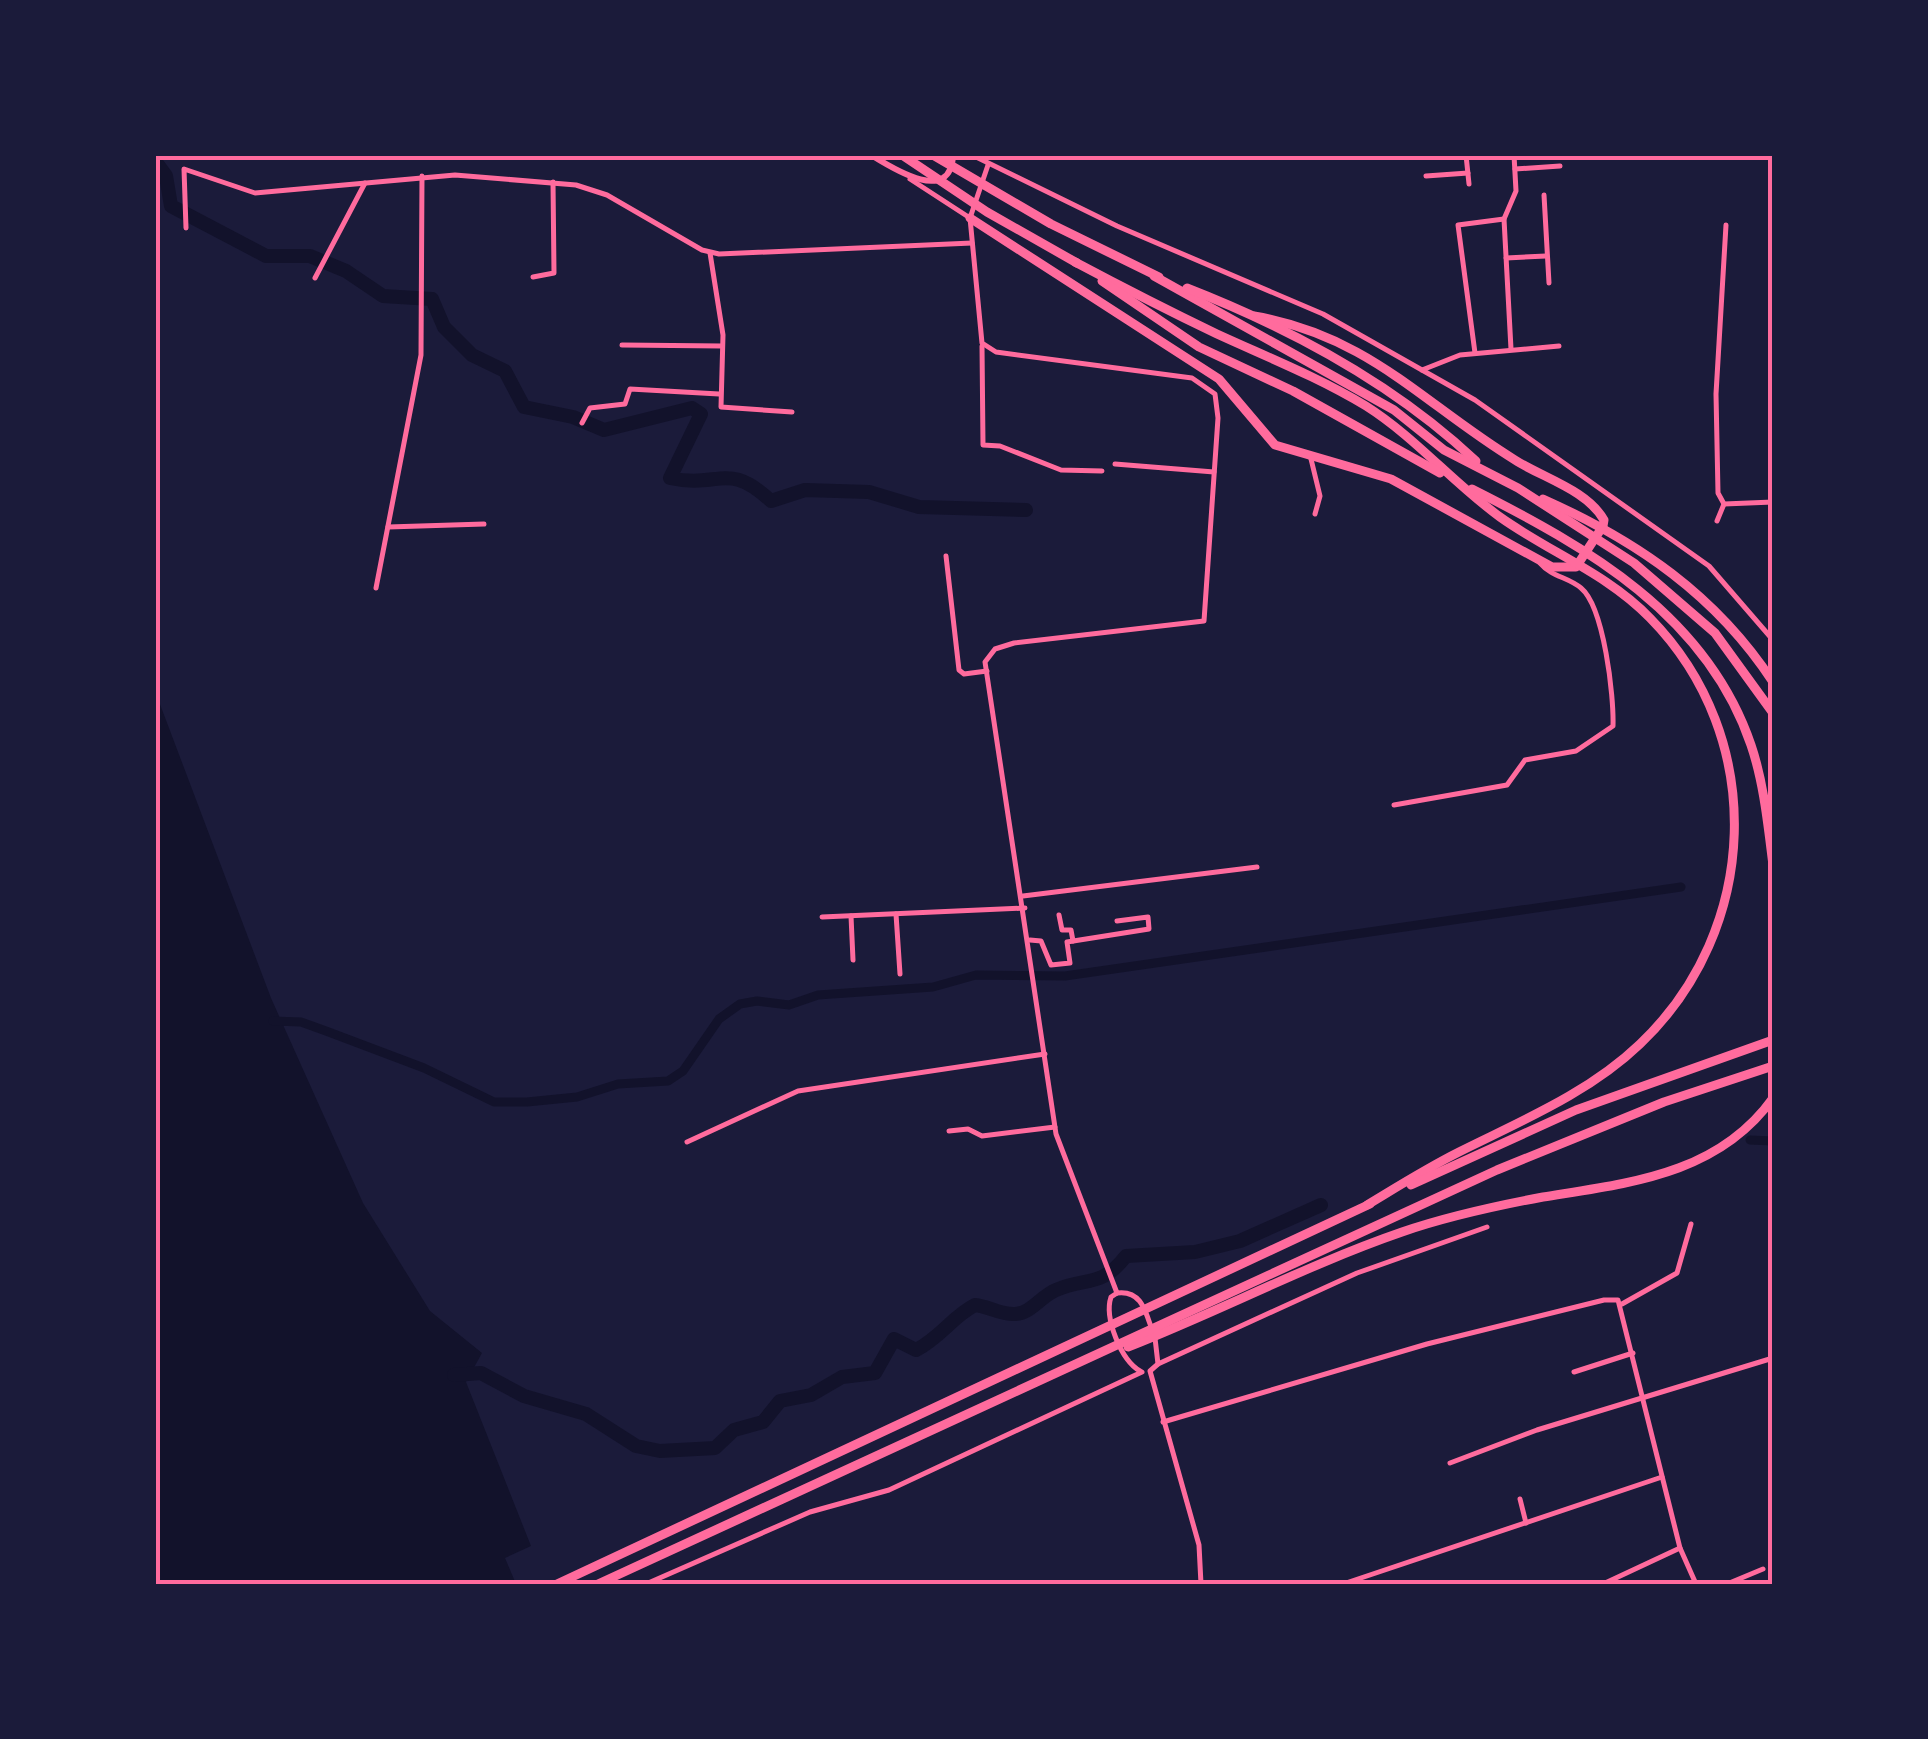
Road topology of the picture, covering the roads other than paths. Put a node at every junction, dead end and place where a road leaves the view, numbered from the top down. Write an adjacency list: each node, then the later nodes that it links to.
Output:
1 (870, 155): 13 (street)
2 (902, 155): 26 (highway)
3 (972, 155): 7 (street)
4 (1466, 155): 10 (street)
5 (1514, 155): 9 (street)
6 (943, 157): 13 (street); 28 (highway)
7 (988, 166): 18 (street); 38 (street)
8 (1560, 166): 9 (street)
9 (1515, 169): 19 (street)
10 (1468, 173): 12 (street); 16 (street)
11 (422, 176): 14 (street); 15 (street); 54 (street)
12 (1426, 176)
13 (910, 179): 18 (street)
14 (554, 182): 23 (street); 29 (street)
15 (365, 183): 21 (street); 27 (street)
16 (1469, 184)
17 (1544, 195): 24 (street)
18 (970, 218): 22 (street); 42 (highway)
19 (1504, 219): 25 (street); 37 (street)
20 (1726, 225): 50 (street)
21 (186, 228)
22 (972, 243): 23 (street); 33 (street)
23 (710, 253): 34 (street)
24 (1546, 256): 25 (street); 30 (street)
25 (1506, 258): 36 (street)
26 (1075, 262): 47 (highway); 47 (highway)
27 (316, 276)
28 (1154, 276): 31 (highway); 44 (highway)
29 (533, 277)
30 (1550, 282)
31 (1254, 316): 44 (highway); 56 (highway)
32 (622, 344): 34 (street)
33 (982, 344): 45 (street); 46 (street)
34 (722, 346): 39 (street)
35 (1559, 346): 36 (street)
36 (1511, 349): 37 (street)
37 (1475, 353): 38 (street)
38 (1422, 370): 58 (street)
39 (720, 394): 40 (street); 41 (street)
40 (792, 412)
41 (582, 422)
42 (1312, 458): 51 (street); 56 (highway)
43 (1115, 464): 46 (street)
44 (1482, 467): 48 (highway)
45 (1102, 471)
46 (1214, 472): 59 (street)
47 (1456, 481): 63 (highway); 83 (highway)
48 (1518, 488): 60 (highway); 61 (highway)
49 (1773, 502): 50 (street)
50 (1724, 504): 52 (street)
51 (1315, 514)
52 (1716, 521)
53 (484, 524): 54 (street)
54 (388, 528): 57 (street)
55 (946, 556): 59 (street)
56 (1535, 557): 62 (street)
57 (376, 588)
58 (1773, 640)
59 (987, 671): 65 (street)
60 (1773, 682)
61 (1773, 713)
62 (1394, 806)
63 (1773, 865)
64 (1258, 867): 65 (street)
65 (1023, 896): 66 (street)
66 (1025, 908): 67 (street); 72 (street)
67 (896, 914): 69 (street); 75 (street)
68 (1059, 915): 73 (street)
69 (851, 916): 70 (street); 74 (street)
70 (822, 917)
71 (1118, 921): 73 (street)
72 (1030, 940): 73 (street); 77 (street)
73 (1073, 941)
74 (853, 960)
75 (900, 974)
76 (1773, 1040): 83 (highway)
77 (1045, 1054): 80 (street); 82 (street)
78 (1773, 1066): 94 (highway)
79 (1773, 1098): 94 (highway)
80 (1054, 1127): 81 (street); 86 (street)
81 (948, 1131)
82 (687, 1142)
83 (1367, 1205): 103 (highway)
84 (1691, 1224): 87 (street)
85 (1486, 1227): 90 (street)
86 (1117, 1292): 90 (street); 92 (street)
87 (1622, 1304): 88 (street); 96 (street)
88 (1633, 1353): 93 (street); 95 (street)
89 (1773, 1358): 95 (street)
90 (1158, 1364): 91 (street)
91 (1150, 1371): 92 (street); 96 (street)
92 (1142, 1372): 105 (street)
93 (1574, 1372)
94 (1037, 1382): 104 (highway)
95 (1642, 1397): 97 (street); 98 (street)
96 (1163, 1422): 106 (street)
97 (1450, 1463)
98 (1662, 1477): 100 (street); 101 (street)
99 (1520, 1499): 100 (street)
100 (1526, 1523): 107 (street)
101 (1680, 1548): 108 (street); 109 (street)
102 (1763, 1569): 110 (street)
103 (557, 1584)
104 (598, 1584)
105 (646, 1584)
106 (1200, 1584)
107 (1343, 1584)
108 (1603, 1584)
109 (1696, 1584)
110 (1727, 1584)

